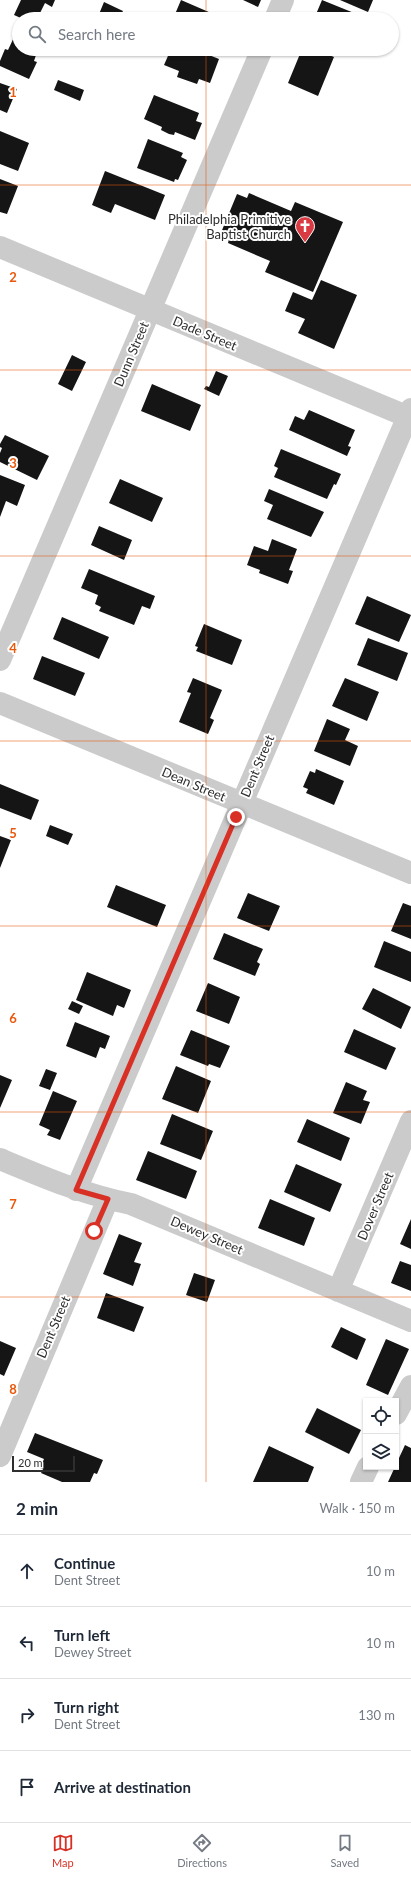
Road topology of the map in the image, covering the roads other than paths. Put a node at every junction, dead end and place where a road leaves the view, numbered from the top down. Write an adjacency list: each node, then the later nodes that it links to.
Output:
1 (283, 0): 2 (street)
2 (278, 12)
3 (259, 56): 5 (street, Dunn Street)
4 (0, 247): 5 (street, Dade Street)
5 (150, 310): 6 (street, Dade Street); 7 (street, Dunn Street)
6 (410, 415): 9 (street, Dent Street)
7 (0, 660)
8 (0, 703): 9 (street, Dean Street)
9 (242, 803): 10 (street, Dean Street); 13 (street, Dent Street)
10 (411, 873)
11 (411, 1121): 15 (street, Dover Street)
12 (0, 1159): 13 (street, Dewey Street)
13 (76, 1190): 14 (street, Dewey Street)
14 (108, 1199): 15 (street, Dewey Street); 19 (street, Dent Street)
15 (338, 1291): 16 (street, Dewey Street)
16 (411, 1321)
17 (411, 1386): 18 (street)
18 (399, 1408)
19 (0, 1456)
20 (367, 1470): 21 (street)
21 (361, 1482)

